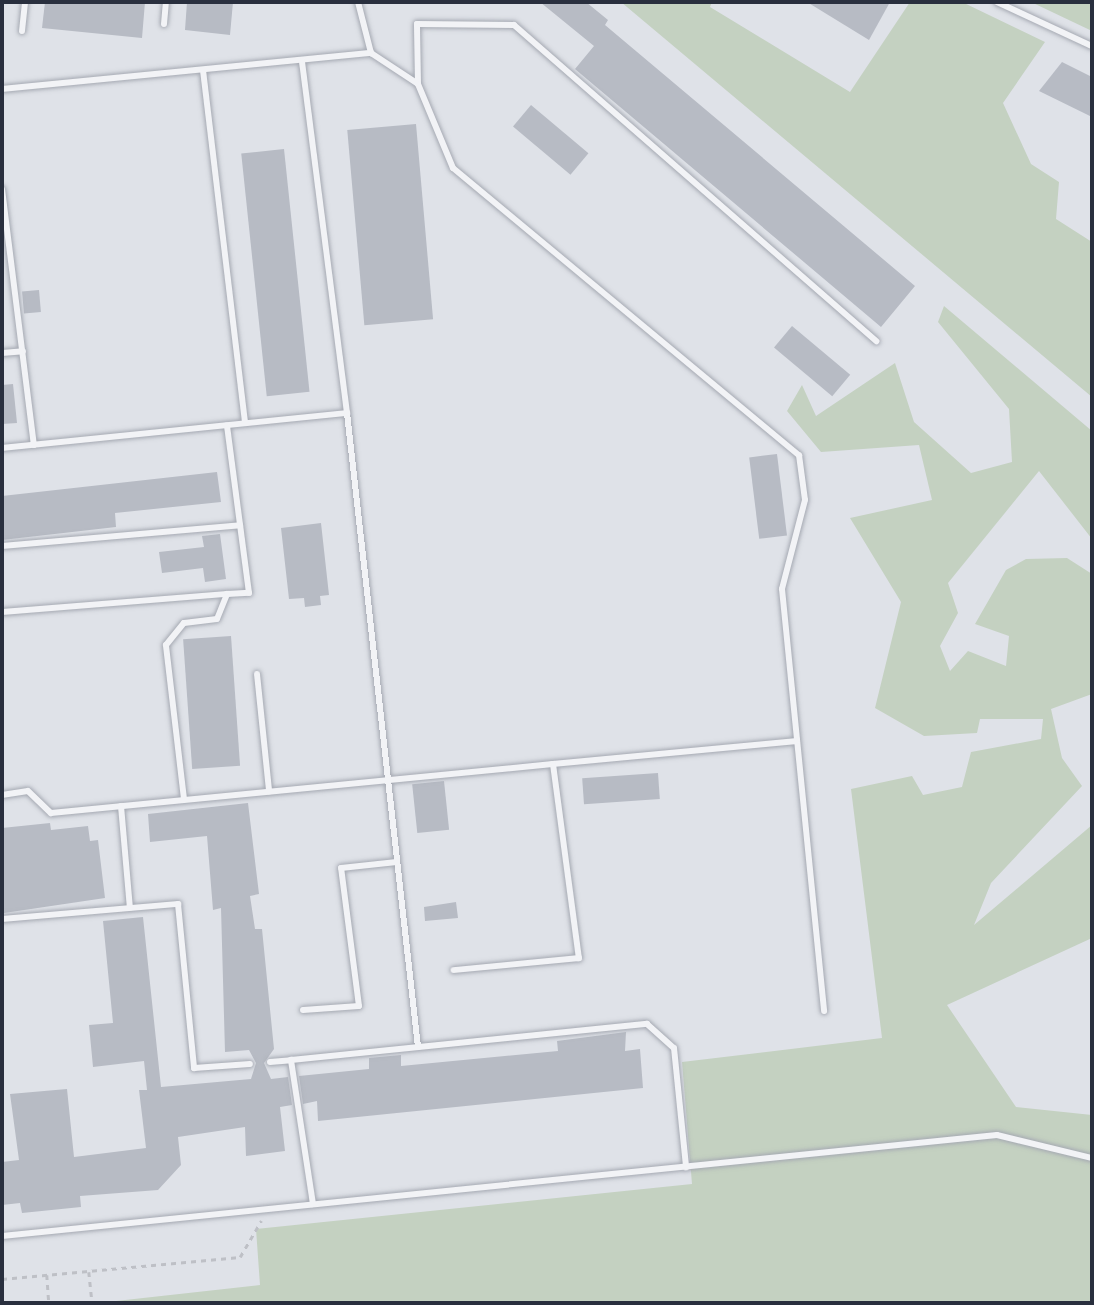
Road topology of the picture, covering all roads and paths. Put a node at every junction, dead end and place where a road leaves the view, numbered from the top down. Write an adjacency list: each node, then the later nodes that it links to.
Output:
1 (25, 2): 6 (lane)
2 (166, 2): 5 (lane)
3 (358, 2): 8 (lane)
4 (997, 2): 7 (lane)
5 (164, 24)
6 (22, 30)
7 (1092, 46)
8 (371, 53): 9 (lane); 11 (lane)
9 (302, 61): 10 (lane); 17 (lane)
10 (203, 70): 12 (lane); 18 (lane)
11 (418, 84): 14 (lane); 27 (lane)
12 (2, 89)
13 (2, 188): 15 (lane)
14 (876, 341)
15 (23, 351): 16 (lane); 20 (lane)
16 (2, 353)
17 (347, 412): 18 (lane); 29 (lane)
18 (244, 423): 19 (lane)
19 (227, 425): 20 (lane); 22 (lane)
20 (34, 445): 21 (lane)
21 (2, 448)
22 (240, 525): 23 (lane); 24 (lane)
23 (2, 547)
24 (227, 594): 25 (lane); 32 (lane)
25 (2, 612)
26 (257, 674): 30 (lane)
27 (797, 741): 28 (lane); 39 (lane)
28 (553, 764): 29 (lane); 37 (lane)
29 (388, 779): 30 (lane); 34 (lane)
30 (269, 791): 32 (lane)
31 (2, 794): 33 (lane)
32 (184, 799): 33 (lane)
33 (121, 806): 35 (lane)
34 (397, 862): 38 (lane); 40 (lane)
35 (130, 908): 36 (lane); 43 (lane)
36 (2, 919)
37 (454, 970)
38 (303, 1010)
39 (824, 1011)
40 (418, 1047): 41 (lane); 45 (lane)
41 (291, 1060): 42 (lane); 46 (lane)
42 (270, 1062)
43 (250, 1064)
44 (1092, 1158): 45 (lane)
45 (686, 1167): 46 (lane)
46 (313, 1204): 47 (lane)
47 (268, 1209): 48 (lane); 49 (path)
48 (2, 1236)
49 (89, 1271): 50 (path); 53 (path)
50 (47, 1275): 51 (path); 52 (path)
51 (2, 1279)
52 (49, 1303)
53 (92, 1303)

